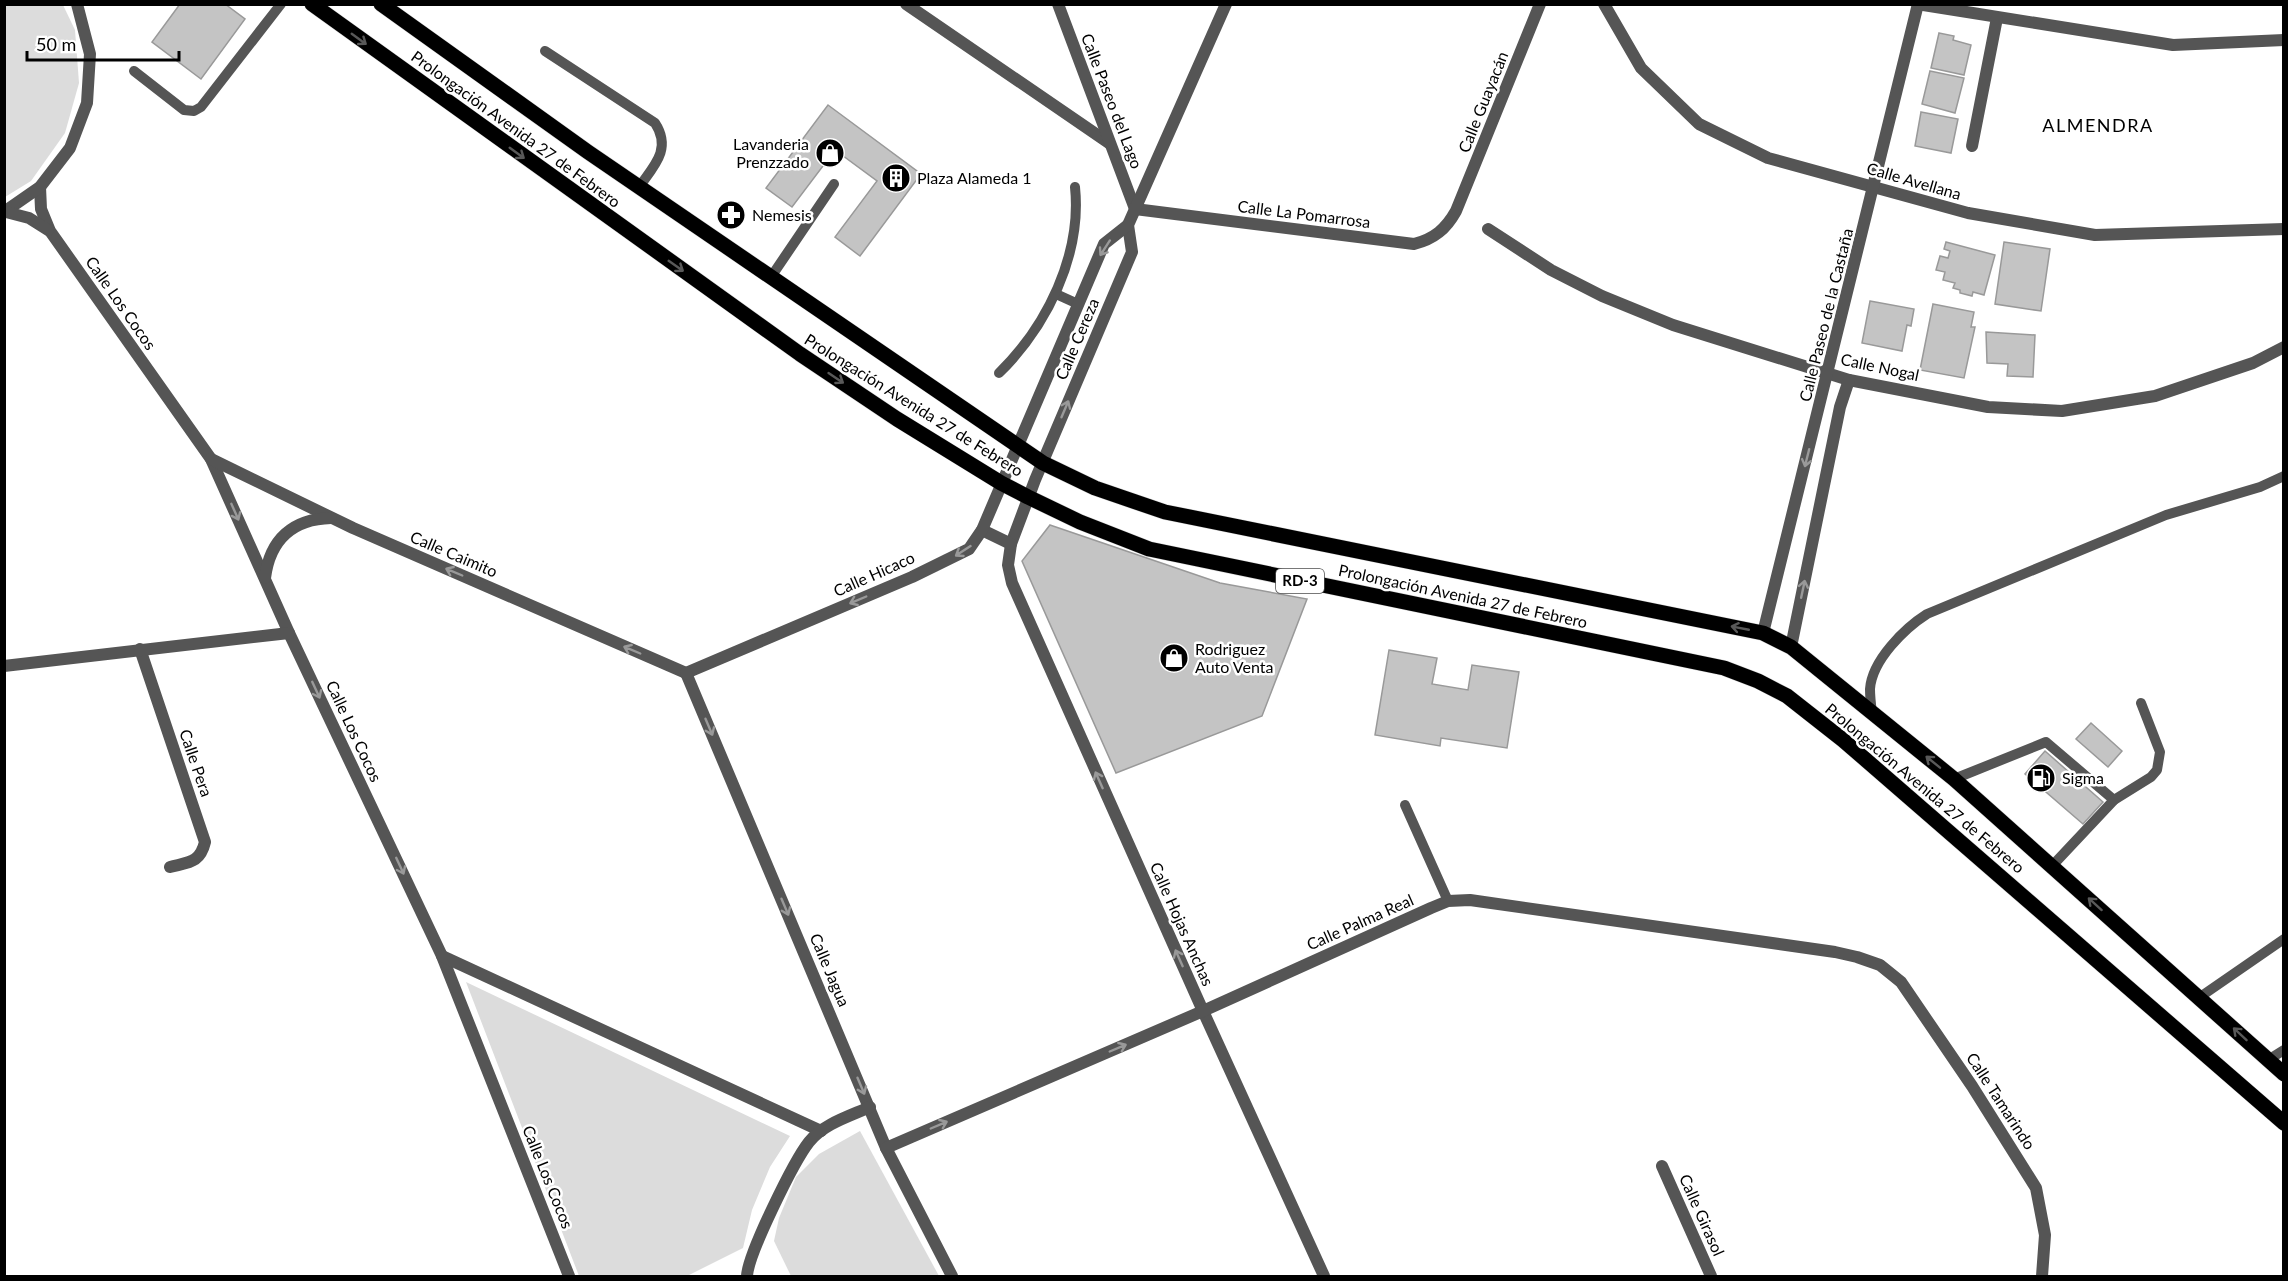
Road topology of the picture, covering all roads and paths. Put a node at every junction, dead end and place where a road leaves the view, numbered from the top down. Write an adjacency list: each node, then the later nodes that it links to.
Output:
1 (77, 4): 19 (street, Calle Los Cocos)
2 (281, 4): 14 (lane)
3 (312, 4): 40 (main road, Prolongación Avenida 27 de Febrero / RD-3, one-way to 40)
4 (381, 4): 20 (main road, Prolongación Avenida 27 de Febrero / RD-3)
5 (906, 4): 15 (street)
6 (1058, 4): 15 (street, Calle Paseo del Lago)
7 (1226, 4): 22 (street, Calle Cereza)
8 (1540, 4): 23 (street, Calle Guayacán)
9 (1604, 4): 18 (street, Calle Avellana)
10 (1918, 5): 11 (street); 18 (street, Calle Paseo de la Castaña)
11 (1997, 18): 12 (street); 16 (street)
12 (2283, 40)
13 (545, 51): 20 (lane)
14 (134, 71)
15 (1109, 143): 22 (street, Calle Paseo del Lago)
16 (1972, 146)
17 (834, 184): 29 (lane)
18 (1875, 186): 27 (street, Calle Avellana); 34 (street, Calle Paseo de la Castaña)
19 (40, 187): 24 (street, Calle Los Cocos); 28 (street, Calle Los Cocos)
20 (639, 187): 29 (main road, Prolongación Avenida 27 de Febrero / RD-3)
21 (1075, 187): 30 (lane)
22 (1135, 209): 23 (street, Calle La Pomarrosa); 25 (street, Calle Cereza)
23 (1456, 211)
24 (5, 212): 28 (street, Calle Los Cocos)
25 (1128, 225): 31 (street, Calle Cereza, one-way to 31); 38 (street, Calle Cereza, one-way to 25)
26 (1488, 229): 34 (street, Calle Nogal)
27 (2283, 229)
28 (50, 231): 37 (street, Calle Los Cocos)
29 (771, 277): 36 (main road, Prolongación Avenida 27 de Febrero / RD-3)
30 (1056, 294): 31 (lane); 33 (lane)
31 (1078, 304): 36 (street, Calle Cereza)
32 (2283, 347): 35 (street, Calle Nogal)
33 (999, 373)
34 (1827, 373): 35 (street, Calle Nogal); 47 (street, Calle Paseo de la Castaña, one-way to 47)
35 (1849, 380): 48 (street, one-way to 35)
36 (1017, 445): 38 (main road, Prolongación Avenida 27 de Febrero / RD-3); 40 (street, Calle Hicaco)
37 (212, 459): 42 (street, Calle Caimito); 45 (street, Calle Los Cocos, one-way to 45)
38 (1043, 463): 41 (street, Calle Cereza); 47 (main road, Prolongación Avenida 27 de Febrero / RD-3, one-way to 38)
39 (2283, 476): 53 (lane)
40 (1000, 483): 41 (main road, Prolongación Avenida 27 de Febrero / RD-3); 43 (street, Calle Hicaco)
41 (1029, 497): 44 (street, Calle Cereza); 69 (main road, Prolongación Avenida 27 de Febrero / RD-3)
42 (333, 518): 45 (street); 51 (street, Calle Caimito, one-way to 42)
43 (982, 530): 44 (street); 51 (street, Calle Hicaco, one-way to 51)
44 (1011, 544): 64 (street, Calle Hojas Anchas, one-way to 44)
45 (265, 579): 46 (street, Calle Los Cocos)
46 (289, 633): 49 (street); 61 (street, Calle Los Cocos, one-way to 61)
47 (1763, 633): 48 (main road, Prolongación Avenida 27 de Febrero / RD-3)
48 (1791, 646): 53 (main road, Prolongación Avenida 27 de Febrero / RD-3)
49 (140, 650): 50 (street); 58 (street, Calle Pera)
50 (4, 666)
51 (686, 673): 68 (street, Calle Jagua, one-way to 68)
52 (2140, 703): 55 (lane)
53 (1872, 713): 54 (main road, Prolongación Avenida 27 de Febrero / RD-3, one-way to 53)
54 (1954, 779): 55 (lane); 57 (main road, Prolongación Avenida 27 de Febrero / RD-3)
55 (2114, 800): 57 (lane)
56 (1405, 805): 59 (lane)
57 (2052, 866): 63 (main road, Prolongación Avenida 27 de Febrero / RD-3, one-way to 57)
58 (170, 867)
59 (1448, 901): 62 (street, Calle Palma Real); 64 (street, Calle Palma Real)
60 (2283, 939): 63 (lane)
61 (442, 956): 70 (street); 73 (street, Calle Los Cocos)
62 (1880, 965): 78 (street, Calle Tamarindo)
63 (2200, 997): 66 (main road, Prolongación Avenida 27 de Febrero / RD-3, one-way to 63)
64 (1203, 1011): 71 (street, Calle Palma Real, one-way to 64); 76 (street, Calle Hojas Anchas)
65 (2283, 1050): 66 (lane)
66 (2268, 1060): 67 (main road, Prolongación Avenida 27 de Febrero / RD-3)
67 (2283, 1074)
68 (870, 1107): 70 (street); 71 (street, Calle Jagua)
69 (2283, 1123)
70 (821, 1131): 74 (street)
71 (886, 1148): 75 (street, Calle Jagua)
72 (1662, 1166): 77 (street, Calle Girasol)
73 (569, 1276)
74 (747, 1276)
75 (952, 1276)
76 (1324, 1276)
77 (1711, 1276)
78 (2042, 1276)

